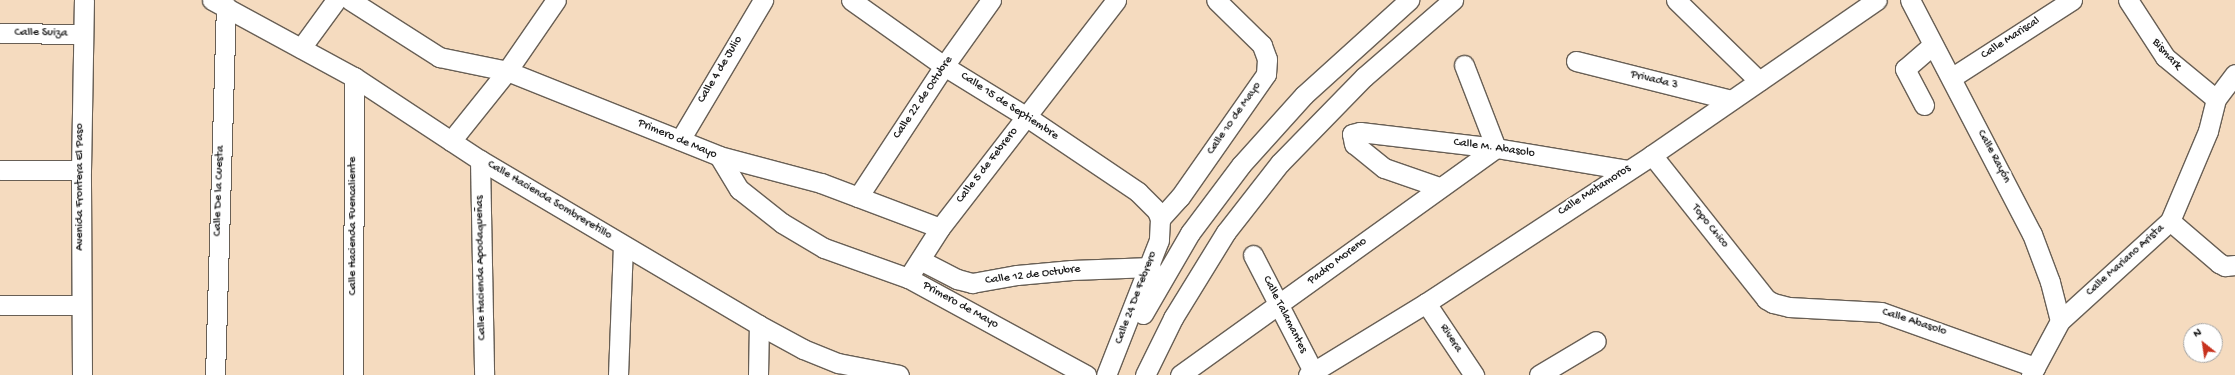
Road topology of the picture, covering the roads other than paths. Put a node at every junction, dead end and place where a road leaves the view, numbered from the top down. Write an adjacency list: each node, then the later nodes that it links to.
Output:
1 (84, 0): 19 (street, Avenida Frontera El Paso)
2 (336, 0): 21 (street)
3 (350, 0): 25 (street, Primero de Mayo)
4 (556, 0): 25 (street)
5 (763, 0): 34 (street, Calle 4 de Julio)
6 (851, 0): 24 (street, Calle 15 de Septiembre)
7 (991, 0): 24 (street, Calle 22 de Octubre)
8 (1116, 0): 33 (street, Calle 5 de Febrero)
9 (1216, 0): 45 (street, Calle 10 de Mayo)
10 (1409, 0): 73 (street)
11 (1453, 0): 74 (street)
12 (1676, 0): 29 (street)
13 (1877, 0): 29 (street, Calle Matamoros)
14 (1910, 0): 20 (street, Calle Rayón)
15 (2072, 0): 28 (street, Calle Mariscal)
16 (2128, 0): 30 (street, Bismark)
17 (219, 3): 21 (street, Calle Hacienda Sombreretillo); 65 (street, Calle De la Cuesta)
18 (0, 33): 19 (street, Calle Suiza)
19 (83, 34): 41 (street, Avenida Frontera El Paso)
20 (1934, 45): 28 (street, Calle Rayón); 32 (street)
21 (301, 48): 27 (street, Calle Hacienda Sombreretillo)
22 (1576, 61): 31 (street, Privada 3)
23 (1464, 65): 36 (street)
24 (944, 66): 33 (street, Calle 15 de Septiembre); 44 (street, Calle 22 de Octubre)
25 (506, 71): 34 (street, Primero de Mayo); 35 (street)
26 (2235, 74): 30 (street, Calle Mariano Arista)
27 (354, 77): 35 (street, Calle Hacienda Sombreretillo); 66 (street, Calle Hacienda Fuencaliente)
28 (1951, 78): 59 (street, Calle Rayón)
29 (1759, 81): 31 (street, Calle Matamoros)
30 (2216, 99): 46 (street, Calle Mariano Arista)
31 (1731, 100): 37 (street, Calle Matamoros)
32 (1924, 105)
33 (1027, 117): 45 (street, Calle 15 de Septiembre); 47 (street, Calle 5 de Febrero)
34 (680, 140): 38 (street, Primero de Mayo)
35 (451, 141): 39 (street, Calle Hacienda Sombreretillo)
36 (1496, 148): 42 (street, Calle M. Abasolo); 43 (street, Padro Moreno); 43 (street, Calle M. Abasolo)
37 (1652, 155): 42 (street, Calle Matamoros); 54 (street, Topo Chico)
38 (719, 156): 44 (street); 53 (street, Primero de Mayo)
39 (480, 160): 48 (street, Calle Hacienda Sombreretillo); 67 (street, Calle Hacienda Apodaqueñas)
40 (0, 170): 41 (street)
41 (81, 170): 57 (street, Avenida Frontera El Paso)
42 (1627, 170): 55 (street, Calle Matamoros)
43 (1439, 188): 58 (street, Padro Moreno)
44 (858, 197): 47 (street)
45 (1160, 219): 52 (street, Calle 24 De Febrero)
46 (2170, 221): 51 (street); 59 (street, Calle Mariano Arista)
47 (940, 228): 50 (street, Calle 5 de Febrero)
48 (623, 246): 60 (street, Calle Hacienda Sombreretillo); 68 (street)
49 (1253, 255): 58 (street, Calle Talamantes)
50 (920, 260): 52 (street, Calle 12 de Octubre); 53 (street, Calle 5 de Febrero)
51 (2235, 264)
52 (1151, 267): 72 (street, Calle 24 De Febrero)
53 (908, 278): 71 (street, Primero de Mayo)
54 (1766, 299): 62 (street, Calle Abasolo)
55 (1426, 303): 63 (street, Calle Matamoros); 76 (street, Rivera)
56 (0, 305): 57 (street)
57 (81, 305): 64 (street, Avenida Frontera El Paso)
58 (1280, 305): 63 (street, Calle Talamantes); 75 (street, Padro Moreno)
59 (2060, 321): 62 (street, Calle Mariano Arista)
60 (759, 325): 69 (street); 70 (street, Calle Hacienda Sombreretillo)
61 (1596, 341): 77 (street)
62 (2033, 371)
63 (1312, 374)
64 (82, 375)
65 (215, 375)
66 (353, 375)
67 (484, 375)
68 (618, 375)
69 (758, 375)
70 (899, 375)
71 (1086, 375)
72 (1106, 375)
73 (1114, 375)
74 (1145, 375)
75 (1180, 375)
76 (1474, 375)
77 (1539, 375)

